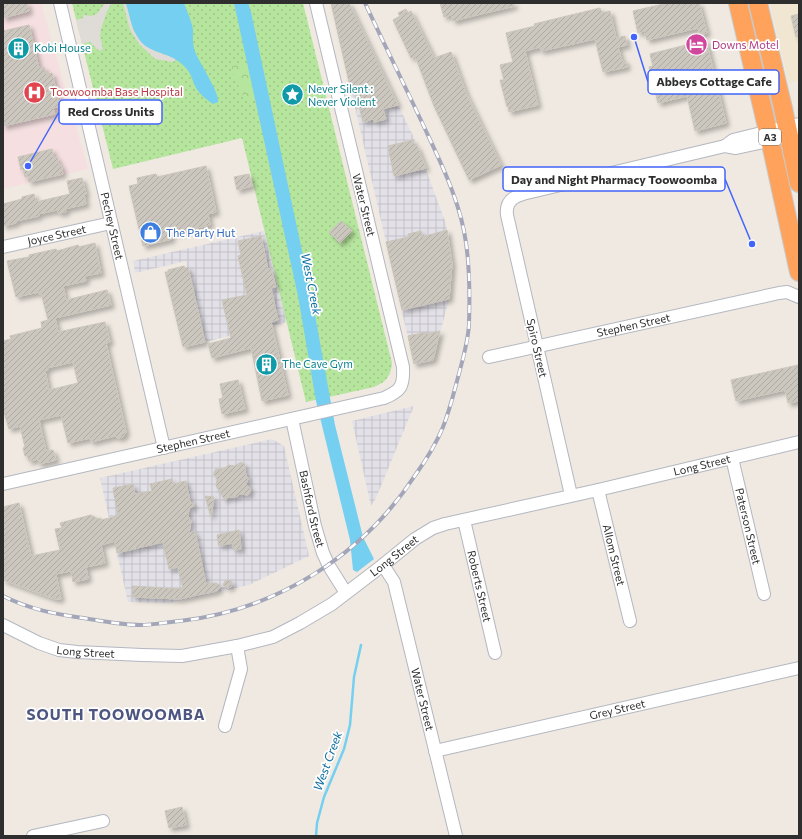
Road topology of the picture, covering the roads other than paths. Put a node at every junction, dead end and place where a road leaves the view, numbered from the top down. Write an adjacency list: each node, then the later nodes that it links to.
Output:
1 (60, 3): 8 (street, Pechey Street)
2 (316, 3): 15 (street, Water Street)
3 (738, 3): 6 (highway, A3)
4 (758, 3): 5 (highway, A3)
5 (794, 130): 6 (street); 7 (highway, A3)
6 (769, 136): 10 (highway, A3); 13 (street, Spiro Street)
7 (799, 183)
8 (111, 222): 9 (street, Joyce Street); 18 (street, Pechey Street)
9 (3, 247)
10 (799, 271): 11 (street, Stephen Street)
11 (779, 293): 12 (street, Stephen Street); 13 (street, Stephen Street)
12 (799, 297)
13 (537, 347): 14 (street, Stephen Street); 22 (street, Spiro Street)
14 (489, 357)
15 (384, 398): 16 (street, Stephen Street)
16 (292, 420): 18 (street, Stephen Street); 25 (street, Bashford Street)
17 (799, 442): 19 (street, Long Street)
18 (164, 448): 20 (street, Stephen Street)
19 (732, 458): 21 (street, Long Street); 26 (street, Paterson Street)
20 (3, 484)
21 (598, 490): 22 (street, Long Street); 27 (street, Allom Street)
22 (571, 495): 23 (street, Long Street)
23 (464, 520): 24 (street, Long Street); 30 (street, Roberts Street)
24 (383, 565): 25 (street, Long Street); 33 (street, Water Street)
25 (346, 593): 29 (street, Long Street)
26 (764, 594)
27 (630, 621)
28 (3, 625): 29 (street, Long Street)
29 (237, 646): 32 (street)
30 (495, 653)
31 (799, 668): 33 (street, Grey Street)
32 (225, 726)
33 (435, 751): 36 (street, Water Street)
34 (103, 820): 35 (street)
35 (33, 836)
36 (456, 836)

